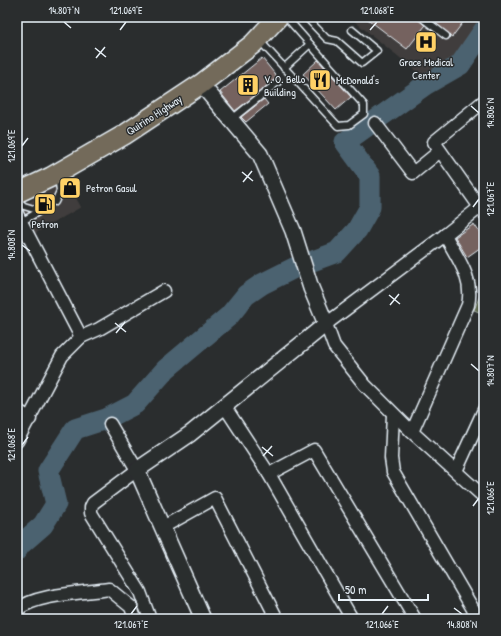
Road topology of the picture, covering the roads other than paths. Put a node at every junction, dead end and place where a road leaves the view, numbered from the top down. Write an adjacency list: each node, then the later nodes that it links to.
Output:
1 (278, 17): 7 (main road, Quirino Highway)
2 (286, 17): 8 (lane)
3 (306, 17): 5 (lane)
4 (421, 17): 6 (lane)
5 (352, 30)
6 (446, 36)
7 (258, 39): 9 (lane); 11 (main road, Quirino Highway)
8 (310, 44): 9 (lane); 9 (lane)
9 (284, 68)
10 (278, 82): 13 (lane)
11 (201, 84): 13 (street); 16 (main road, Quirino Highway)
12 (484, 101): 15 (street)
13 (232, 119): 24 (street)
14 (375, 123): 15 (street)
15 (440, 151): 20 (street)
16 (57, 173): 17 (main road, Quirino Highway); 19 (lane)
17 (17, 193)
18 (17, 201): 21 (lane)
19 (56, 202)
20 (483, 208): 22 (street)
21 (19, 218): 25 (street)
22 (445, 235): 24 (street); 32 (street)
23 (164, 291): 25 (street)
24 (326, 324): 26 (street); 29 (street)
25 (81, 337): 30 (street)
26 (225, 407): 34 (street); 36 (street)
27 (17, 410): 30 (street)
28 (484, 410): 35 (street)
29 (393, 414): 32 (street); 40 (street)
30 (30, 419): 33 (street)
31 (110, 424): 34 (street)
32 (412, 432): 35 (street)
33 (17, 441)
34 (137, 470): 38 (street); 42 (street)
35 (456, 471): 37 (street)
36 (269, 474): 45 (street); 46 (street)
37 (484, 496)
38 (163, 527): 43 (street); 44 (street)
39 (17, 610): 41 (street)
40 (479, 615)
41 (135, 619)
42 (150, 619)
43 (203, 619)
44 (277, 619)
45 (352, 619)
46 (415, 619)

